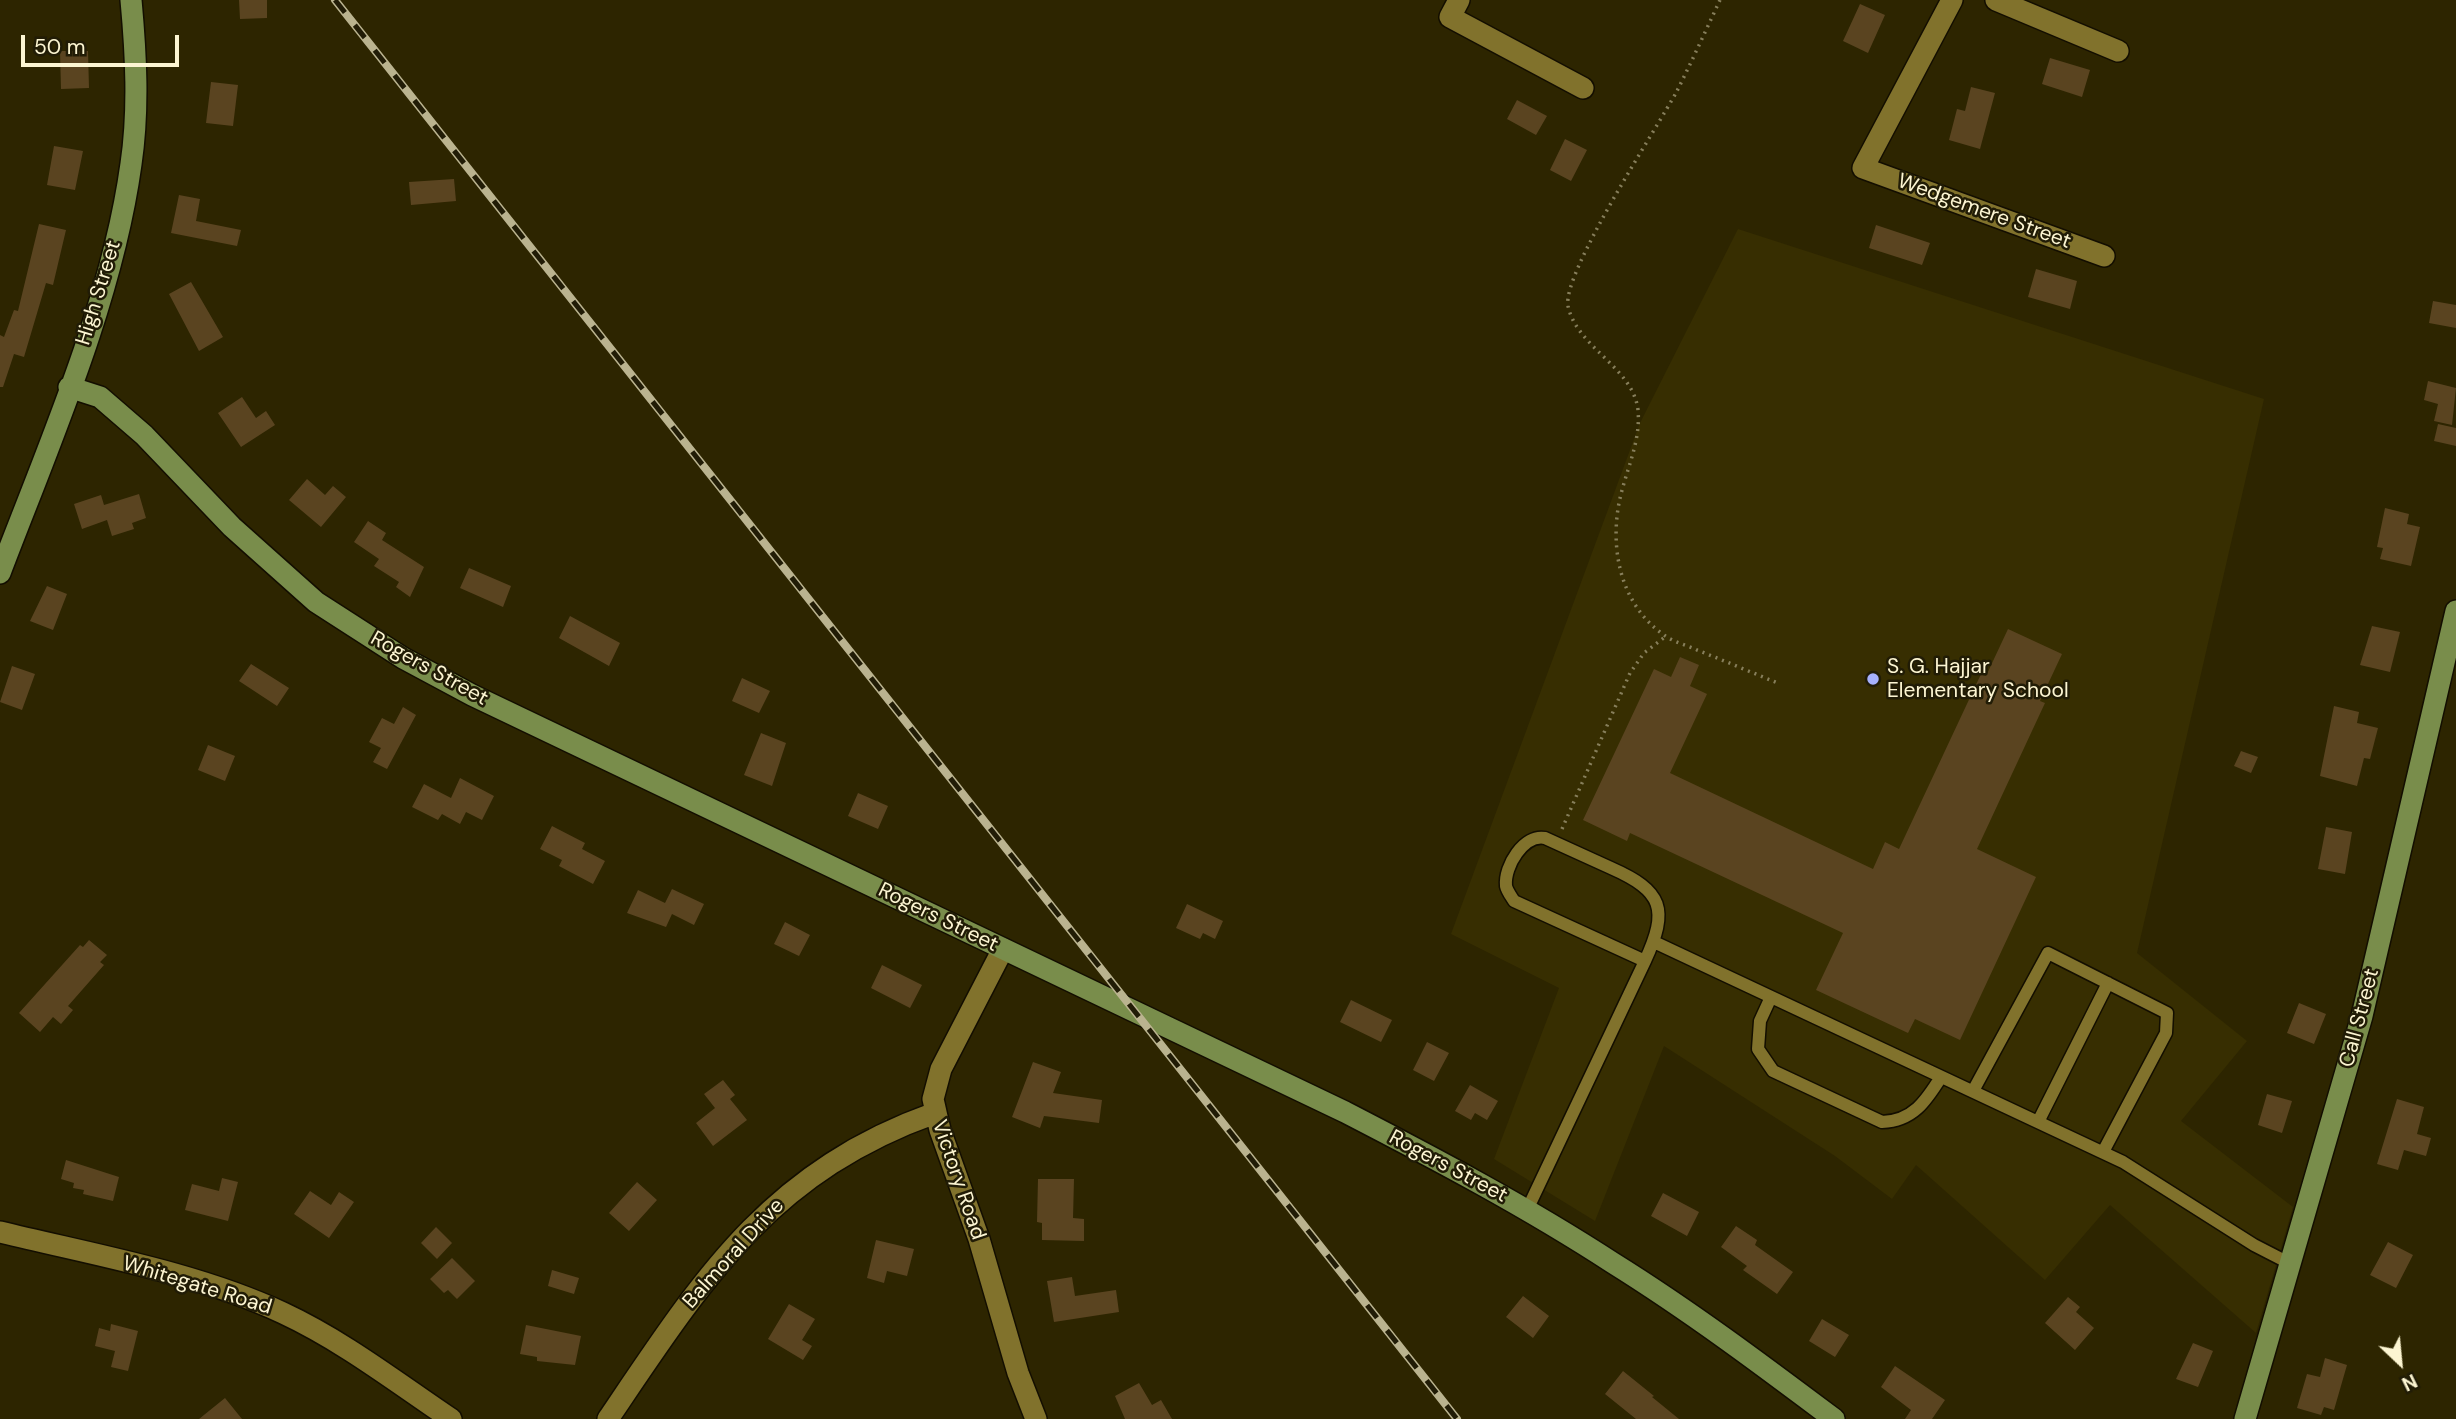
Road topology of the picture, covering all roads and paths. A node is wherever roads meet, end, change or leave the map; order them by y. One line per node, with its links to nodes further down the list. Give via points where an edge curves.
1 (131, 0): 9 (main road, High Street, via 136,66 131,163 112,254)
2 (1720, 0): 12 (path, via 1569,291 1573,319 1625,380 1638,409 1637,440 1615,523 1615,550 1637,608)
3 (1952, 0): 8 (street, Wedgemere Street, via 1863,169)
4 (1996, 0): 6 (street)
5 (1454, 9): 7 (street)
6 (2118, 51)
7 (1583, 88)
8 (2104, 256)
9 (69, 387): 10 (main road, High Street); 16 (main road, Rogers Street, via 100,397 160,449 205,500 285,576 403,658)
10 (0, 573)
11 (2456, 611): 27 (main road, Call Street, via 2379,949)
12 (1665, 636): 13 (path); 14 (path, via 1644,653 1630,673)
13 (1780, 684)
14 (1556, 843): 15 (lane, via 1646,886 1655,895 1658,929); 17 (lane, via 1539,837 1522,844 1507,878 1509,894 1522,906)
15 (1654, 942): 17 (lane); 19 (lane)
16 (1003, 949): 22 (street, Victory Road, via 941,1069 935,1084); 25 (main road, Rogers Street, via 1345,1112)
17 (1645, 961): 25 (lane)
18 (2108, 983): 21 (lane, via 2048,953); 23 (lane); 24 (lane, via 2167,1013 2167,1023 2166,1033)
19 (1771, 997): 20 (lane); 20 (lane, via 1760,1021 1758,1049 1773,1071 1882,1122 1897,1122 1923,1106)
20 (1941, 1077): 21 (lane)
21 (1973, 1091): 23 (lane)
22 (935, 1113): 29 (street, Balmoral Drive, via 847,1152 764,1215 687,1302); 30 (street, Victory Road)
23 (2038, 1122): 24 (lane)
24 (2103, 1152): 27 (lane)
25 (1527, 1210): 31 (main road, Rogers Street, via 1675,1303)
26 (0, 1231): 28 (street, Whitegate Road, via 255,1300 338,1343)
27 (2289, 1263): 32 (main road, Call Street)
28 (451, 1419)
29 (608, 1419)
30 (1036, 1419)
31 (1834, 1419)
32 (2245, 1419)

